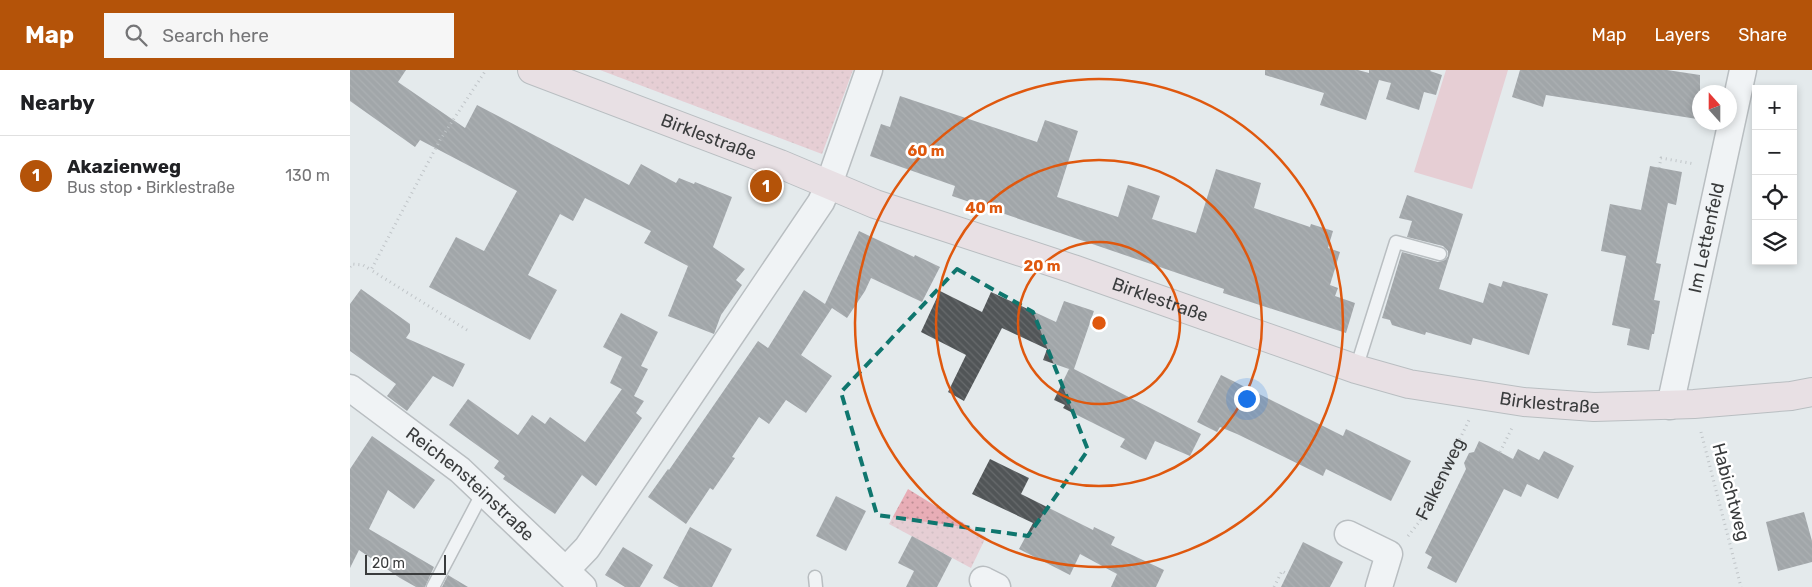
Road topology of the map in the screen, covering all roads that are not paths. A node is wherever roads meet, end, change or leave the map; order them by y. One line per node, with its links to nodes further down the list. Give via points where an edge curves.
1 (532, 70): 4 (street, Birklestraße)
2 (869, 70): 4 (street)
3 (1743, 70): 9 (street, Im Lettenfeld)
4 (829, 184): 6 (street, Birklestraße, via 875,204 1073,269); 12 (street, via 821,202 593,540)
5 (1440, 254): 6 (lane, via 1396,242)
6 (1356, 369): 9 (street, Birklestraße, via 1410,384 1552,405)
7 (350, 388): 10 (street, Reichensteinstraße, via 460,470)
8 (1812, 392): 9 (street, Birklestraße)
9 (1672, 406)
10 (483, 492): 12 (street, Reichensteinstraße); 13 (lane)
11 (1348, 534): 14 (street, via 1390,554)
12 (571, 580)
13 (432, 587)
14 (1378, 587)

